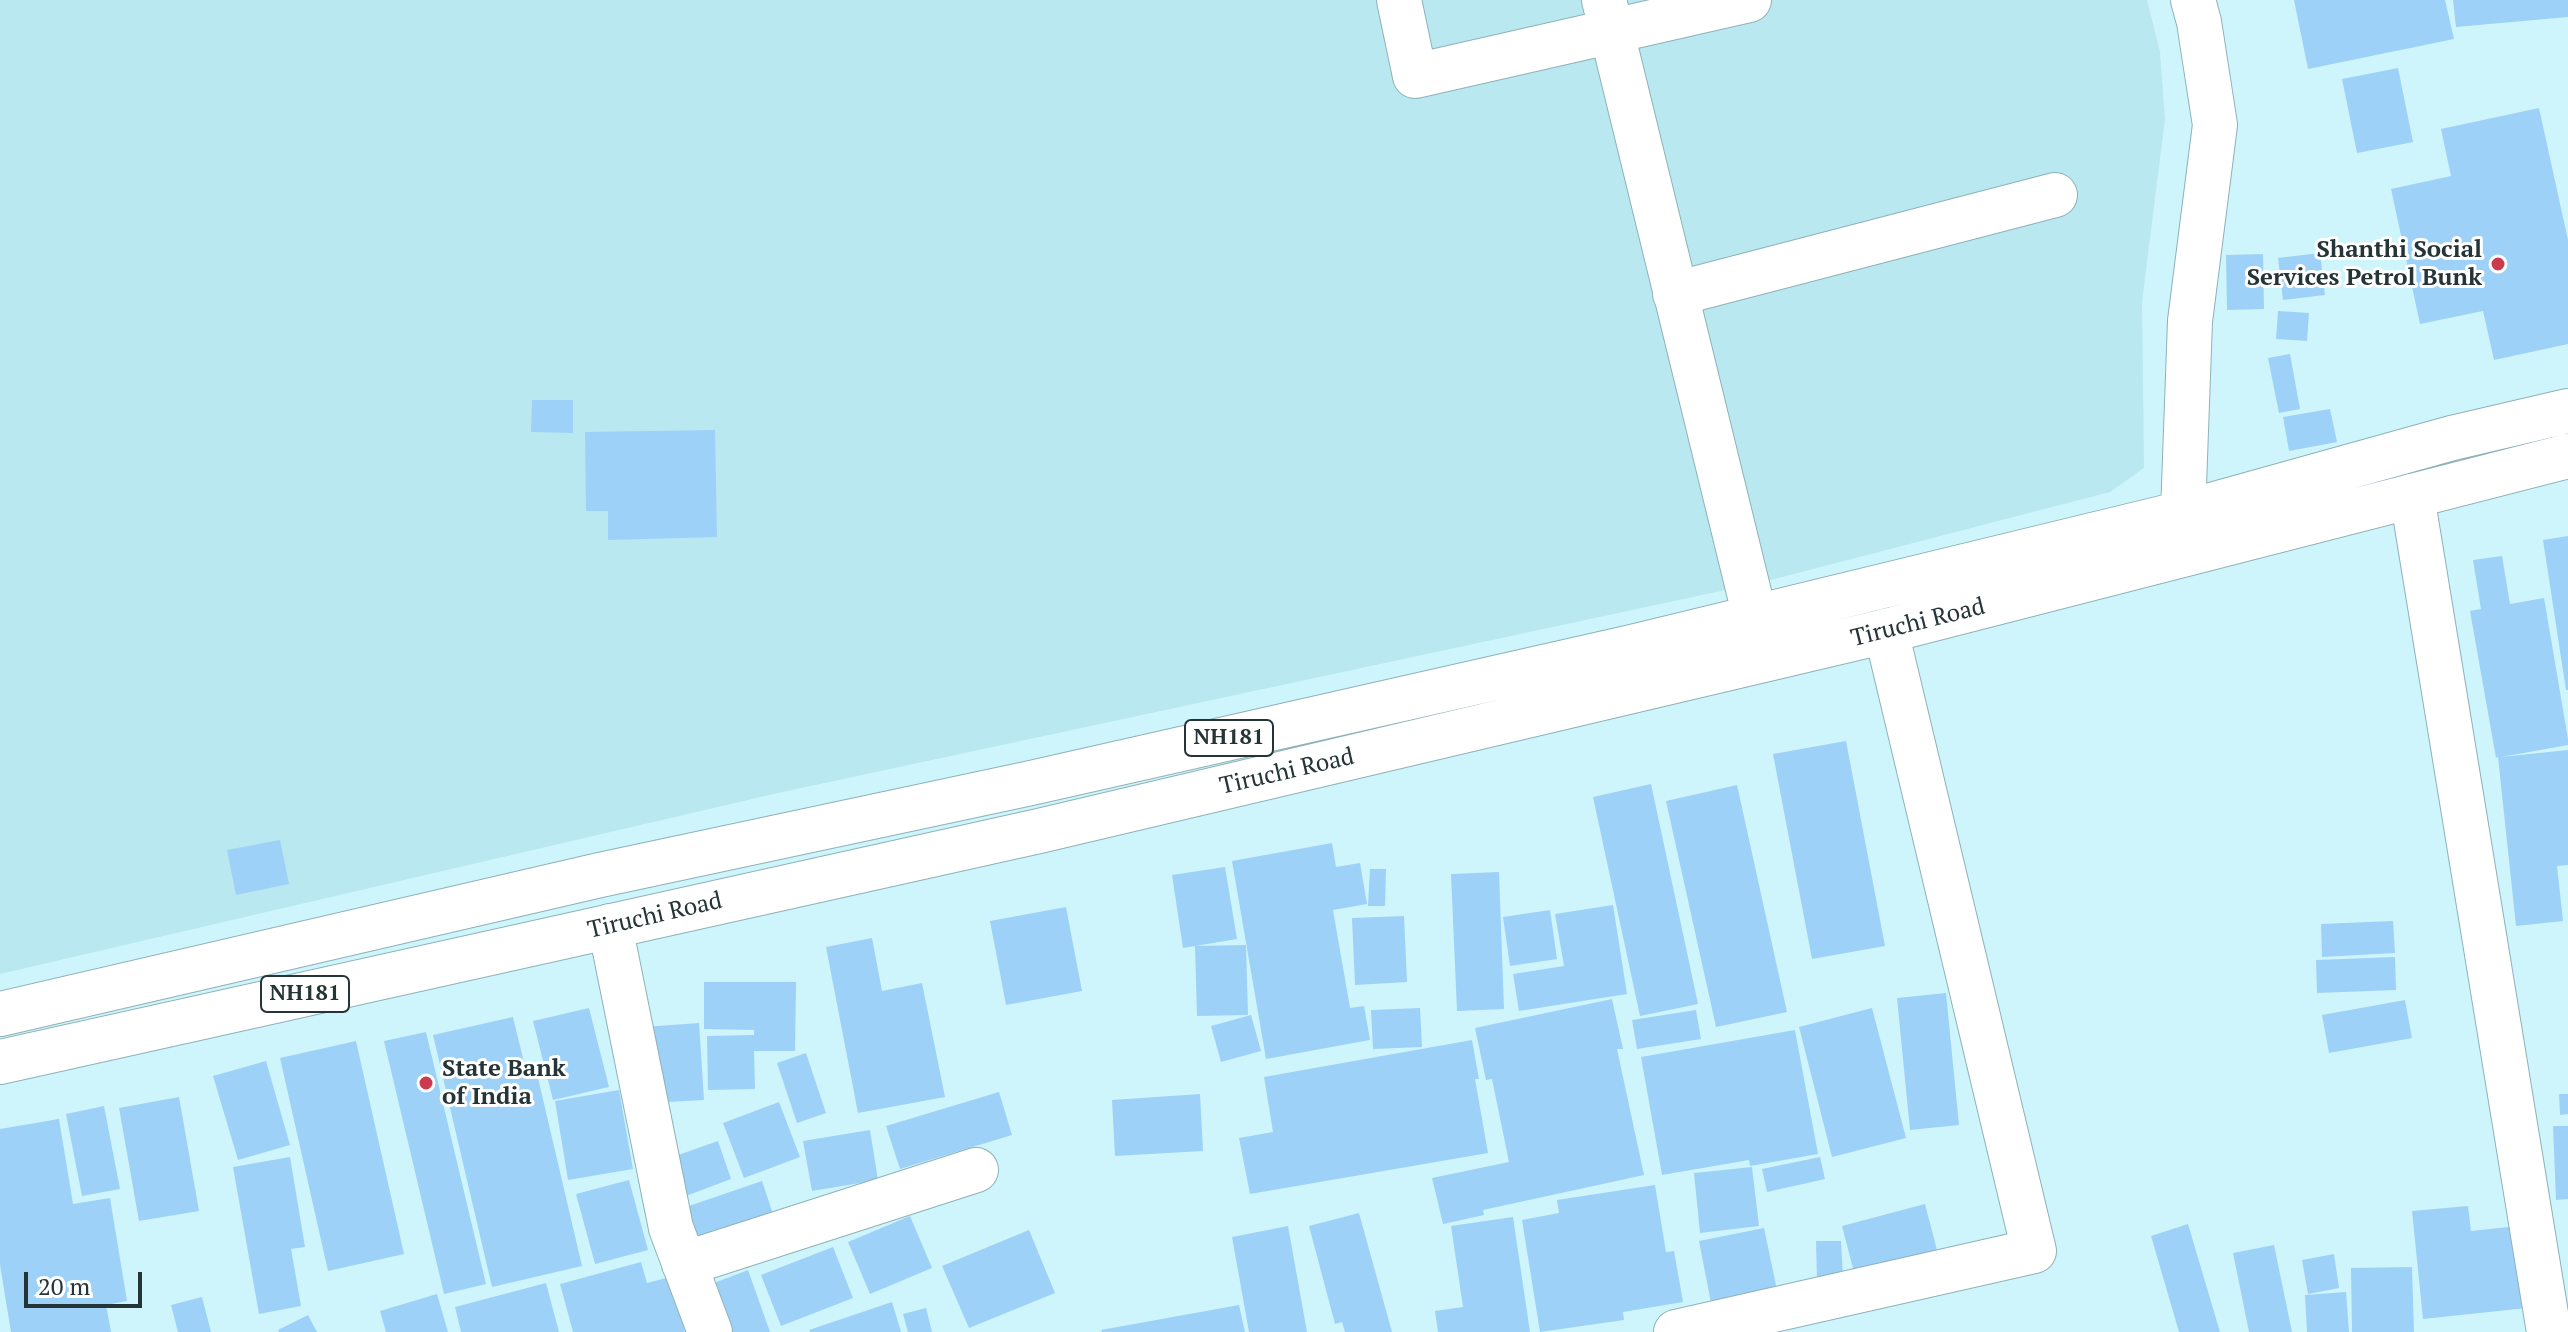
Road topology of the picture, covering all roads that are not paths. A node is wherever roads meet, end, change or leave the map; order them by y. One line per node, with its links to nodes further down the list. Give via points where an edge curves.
1 (1399, 0): 4 (main road, via 1415,76)
2 (1749, 0): 4 (main road)
3 (2193, 0): 10 (main road, via 2215,125 2190,321)
4 (1608, 16): 6 (main road)
5 (2055, 195): 6 (main road)
6 (1675, 294): 11 (main road)
7 (2568, 411): 10 (main road, Tiruchi Road / NH181)
8 (2568, 456): 9 (main road, Tiruchi Road / NH181)
9 (2412, 496): 12 (main road, Tiruchi Road / NH181); 20 (main road)
10 (2183, 513): 11 (main road, Tiruchi Road / NH181)
11 (1755, 617): 14 (main road, Tiruchi Road / NH181)
12 (1886, 631): 13 (main road, Tiruchi Road / NH181, via 1039,831); 18 (main road, via 2034,1251)
13 (610, 926): 15 (main road, Tiruchi Road / NH181); 17 (main road, via 671,1228)
14 (0, 1014)
15 (0, 1062)
16 (976, 1170): 17 (main road)
17 (684, 1264): 19 (main road)
18 (1700, 1330)
19 (710, 1332)
20 (2549, 1332)

